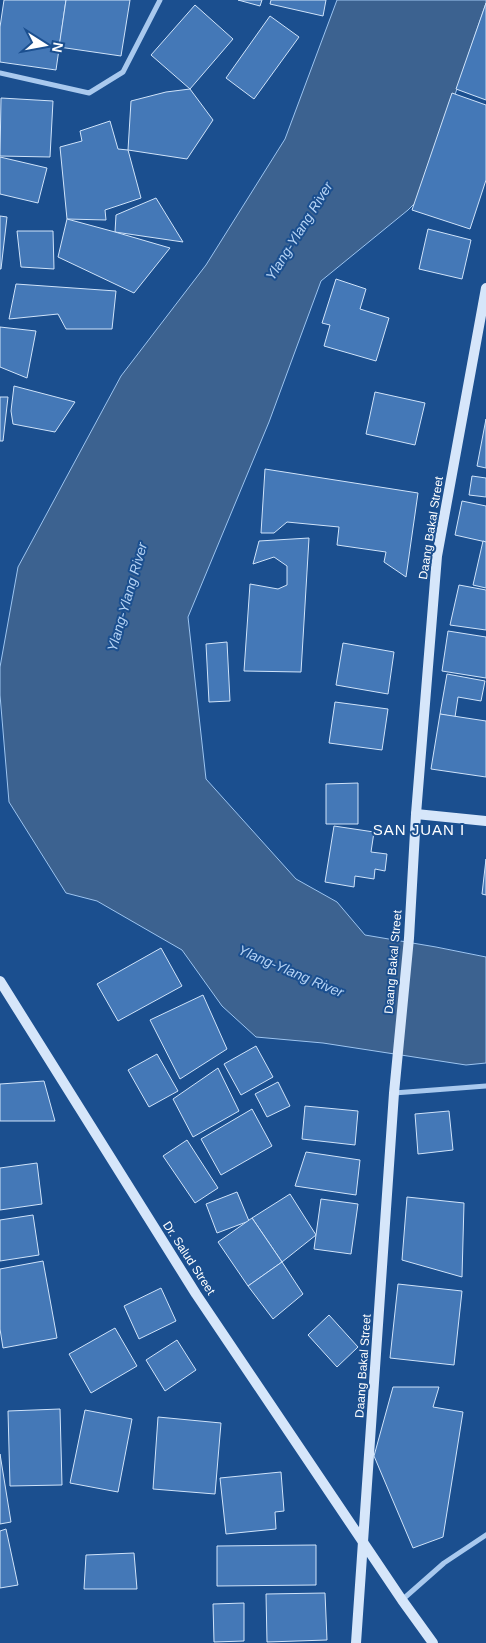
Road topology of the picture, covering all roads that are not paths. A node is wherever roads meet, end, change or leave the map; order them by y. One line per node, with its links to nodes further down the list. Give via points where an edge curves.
1 (160, 0): 2 (street, via 123,72 88,93)
2 (0, 73)
3 (486, 288): 4 (street, Daang Bakal Street, via 437,556)
4 (416, 814): 5 (street); 8 (street, Daang Bakal Street, via 410,938)
5 (486, 821)
6 (0, 981): 10 (street, Dr. Salud Street, via 196,1294)
7 (486, 1086): 8 (street)
8 (394, 1093): 10 (street, Daang Bakal Street)
9 (486, 1535): 11 (street, via 444,1563)
10 (364, 1543): 11 (street, Dr. Salud Street); 12 (street, Daang Bakal Street)
11 (402, 1600): 13 (street, Dr. Salud Street)
12 (356, 1643)
13 (433, 1643)

